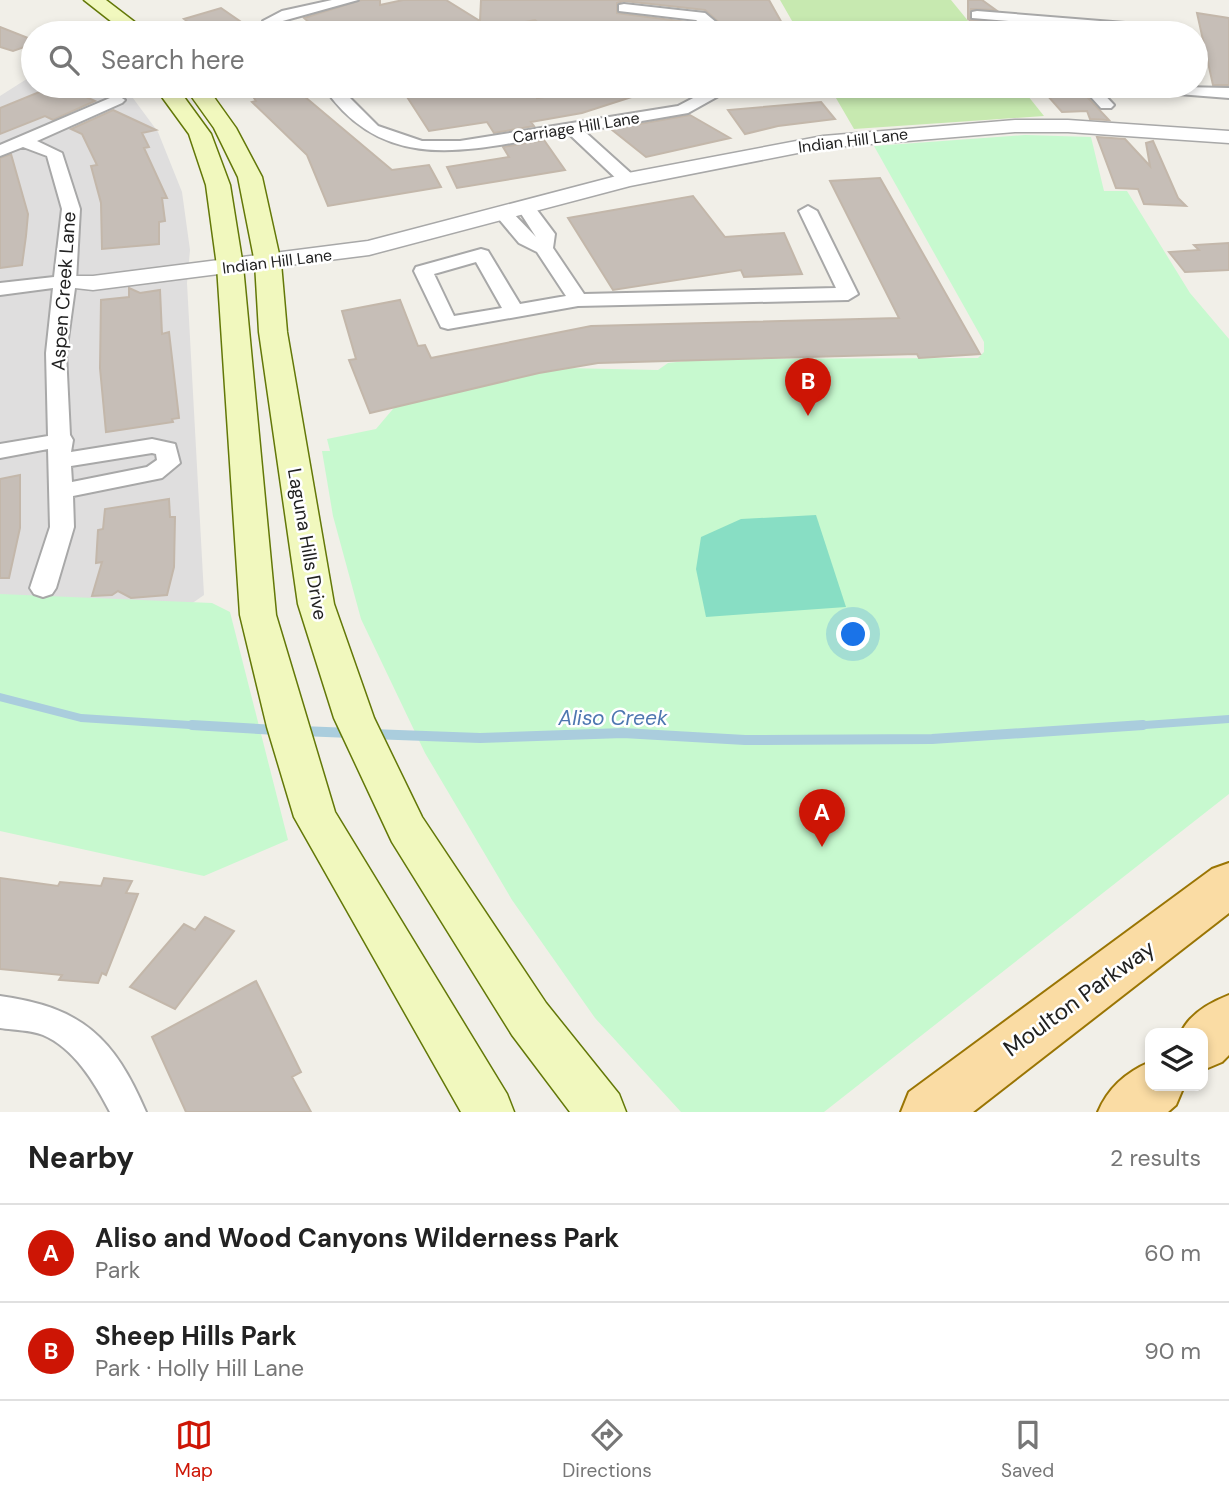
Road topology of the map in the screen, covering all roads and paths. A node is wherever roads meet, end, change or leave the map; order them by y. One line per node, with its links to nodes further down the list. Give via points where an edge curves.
1 (351, 0): 8 (street)
2 (85, 4): 6 (main road); 7 (main road)
3 (624, 8): 9 (street, via 699,16)
4 (977, 15): 5 (street)
5 (1028, 19): 10 (street)
6 (100, 21)
7 (117, 21)
8 (270, 21)
9 (706, 21)
10 (1045, 21)
11 (1208, 91): 12 (street)
12 (1229, 93)
13 (173, 98): 30 (main road, via 200,134 218,185)
14 (204, 98): 29 (main road, Laguna Hills Drive, via 250,177)
15 (342, 98): 20 (street, Carriage Hill Lane, via 372,129 420,146 460,146)
16 (705, 98): 20 (street, Carriage Hill Lane, via 682,110)
17 (1099, 98): 19 (street)
18 (117, 100): 22 (street)
19 (1106, 105)
20 (571, 127): 24 (street)
21 (1229, 137): 24 (street, Indian Hill Lane, via 1041,126 910,134 758,153)
22 (23, 141): 23 (street); 31 (street, Aspen Creek Lane, via 54,153 71,209)
23 (0, 151)
24 (628, 180): 25 (street, Indian Hill Lane)
25 (524, 206): 27 (street, Indian Hill Lane); 28 (street, via 547,234)
26 (808, 211): 33 (street, via 848,293)
27 (493, 214): 28 (street); 29 (street, Indian Hill Lane, via 393,243)
28 (544, 248): 33 (street)
29 (267, 256): 30 (street, Indian Hill Lane); 46 (main road, Laguna Hills Drive, via 273,332 316,604 355,718 407,829 529,1019)
30 (229, 260): 31 (street, Indian Hill Lane, via 93,283); 45 (main road, via 258,615 315,817)
31 (66, 281): 32 (street, Indian Hill Lane); 35 (street, Aspen Creek Lane, via 56,353)
32 (0, 289)
33 (578, 300): 34 (street)
34 (515, 313): 34 (street, via 481,255 423,271 448,323)
35 (62, 450): 36 (street); 37 (street, Aspen Creek Lane); 37 (street, via 152,446 167,449 169,463 153,473)
36 (0, 451)
37 (62, 491): 38 (street, Aspen Creek Lane, via 62,527)
38 (43, 588)
39 (1229, 884): 47 (main road, Moulton Parkway)
40 (0, 1012): 44 (street, via 45,1019 82,1043 117,1084)
41 (1229, 1020): 42 (main road)
42 (1208, 1039)
43 (1151, 1091): 48 (main road)
44 (128, 1112)
45 (489, 1112)
46 (601, 1112)
47 (929, 1112)
48 (1126, 1112)

